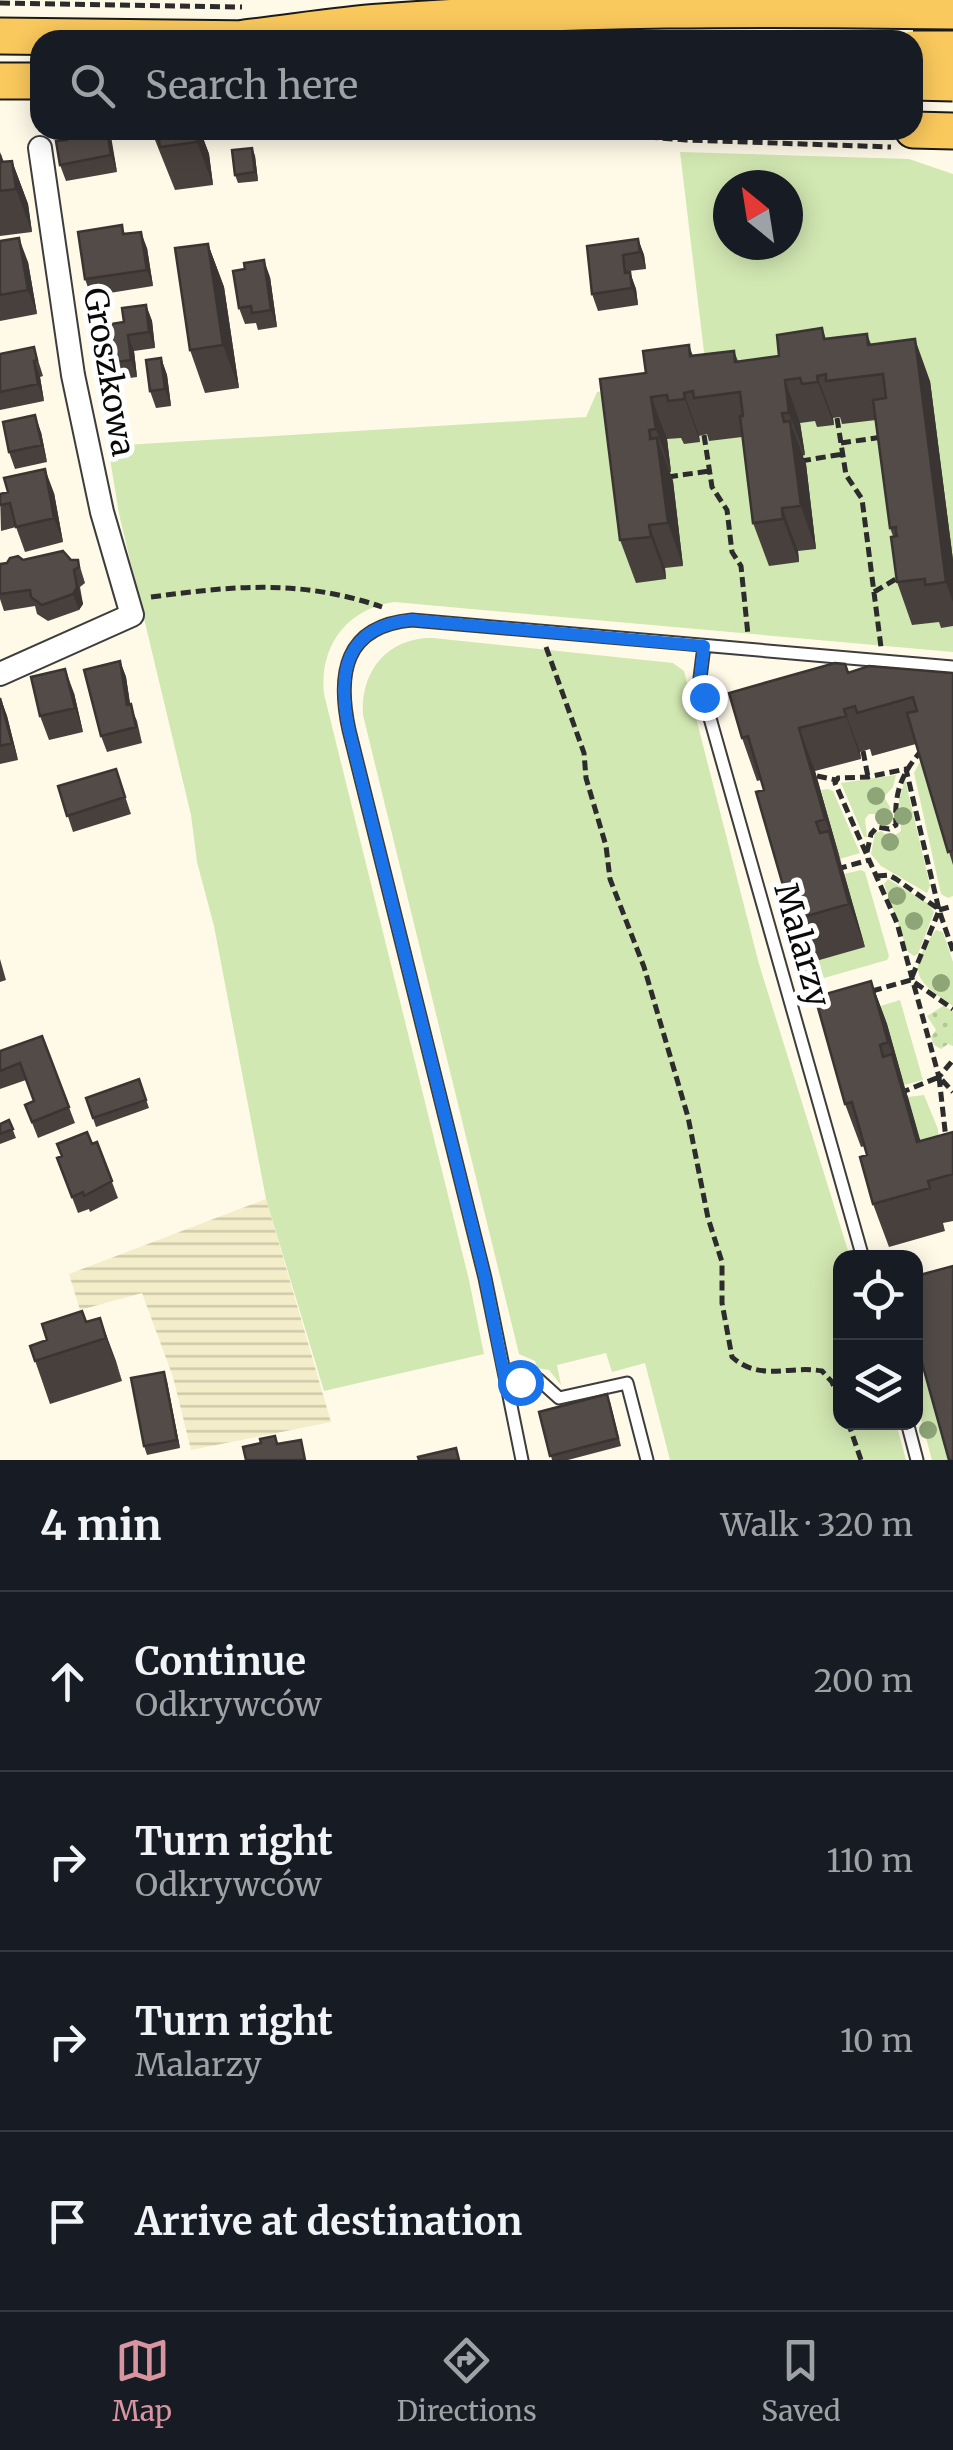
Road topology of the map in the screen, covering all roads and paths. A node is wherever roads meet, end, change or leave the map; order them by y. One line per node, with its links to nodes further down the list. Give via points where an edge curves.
1 (0, 3): 3 (path)
2 (953, 11): 3 (main road, via 719,8)
3 (250, 22): 4 (main road)
4 (107, 30)
5 (30, 34): 6 (main road)
6 (0, 36)
7 (923, 49): 8 (main road, bridge)
8 (953, 49)
9 (30, 81): 10 (main road)
10 (0, 82)
11 (923, 82): 12 (main road, bridge)
12 (953, 82)
13 (953, 131): 14 (main road)
14 (923, 136)
15 (40, 148): 26 (street, Groszkowa, via 72,375)
16 (837, 418): 19 (path)
17 (900, 434): 19 (path)
18 (704, 435): 22 (path)
19 (841, 443): 20 (path)
20 (843, 454): 21 (path); 25 (path, via 846,475 862,499)
21 (798, 461)
22 (709, 470): 23 (path); 28 (path, via 740,566)
23 (665, 478)
24 (912, 574): 25 (path)
25 (874, 592): 31 (path)
26 (129, 605): 27 (path, via 242,586); 33 (street, via 132,615)
27 (382, 607)
28 (748, 638)
29 (545, 644): 56 (path, via 584,752 610,879 688,1117 722,1262 732,1356 764,1373 822,1371)
30 (704, 646): 32 (lane); 54 (lane, Malarzy, via 704,697); 55 (lane, via 412,620 367,634 343,677 349,730)
31 (881, 650)
32 (953, 667)
33 (0, 674)
34 (930, 747): 36 (path)
35 (863, 751): 38 (path)
36 (906, 769): 38 (path); 40 (path, via 895,798 896,825 873,829); 44 (path)
37 (816, 776): 39 (path)
38 (868, 778): 39 (path)
39 (836, 780): 40 (path)
40 (868, 856): 41 (path); 42 (path)
41 (834, 870)
42 (877, 876): 44 (path, via 889,875); 46 (path)
43 (953, 906): 44 (path)
44 (939, 910): 45 (path); 46 (path)
45 (953, 952)
46 (911, 980): 47 (path); 48 (path); 50 (path)
47 (860, 994)
48 (953, 1008)
49 (953, 1060): 50 (path)
50 (940, 1078): 51 (path); 52 (path); 53 (path)
51 (953, 1092)
52 (898, 1094)
53 (947, 1151)
54 (861, 1250)
55 (506, 1384): 59 (lane); 60 (lane, via 538,1379 559,1398 627,1382)
56 (833, 1384)
57 (851, 1430): 61 (path)
58 (909, 1430): 62 (lane)
59 (522, 1460)
60 (646, 1460)
61 (861, 1460)
62 (917, 1460)

